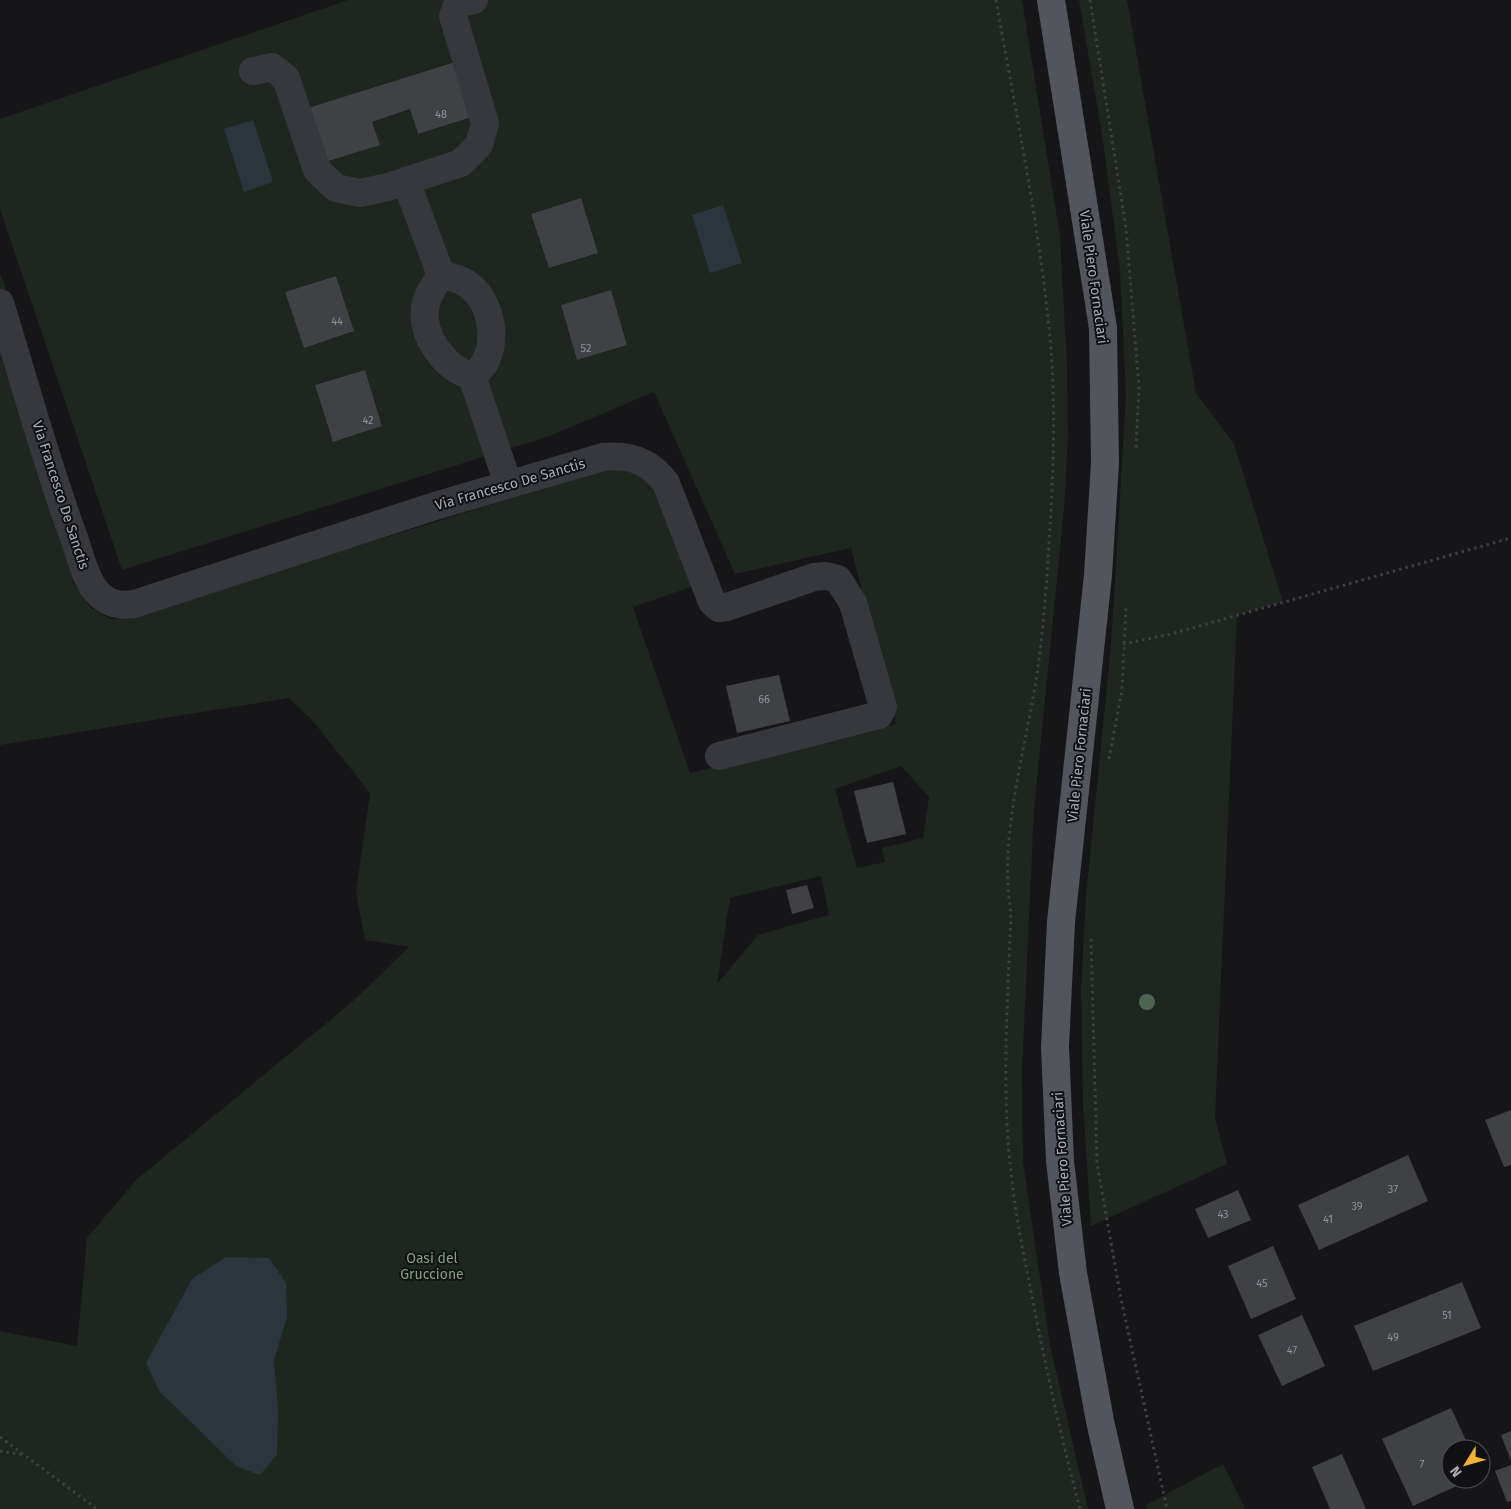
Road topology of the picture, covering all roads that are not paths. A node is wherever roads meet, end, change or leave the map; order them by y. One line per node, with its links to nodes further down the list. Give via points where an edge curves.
1 (474, 0): 4 (street, via 458,4 453,16 484,123 479,146 461,163)
2 (1051, 0): 10 (main road, Viale Piero Fornaciari, via 1103,328 1105,463 1098,575 1061,922 1055,1046 1060,1161 1073,1273)
3 (253, 71): 4 (street, via 272,67 286,78 317,170 336,188 360,193)
4 (406, 181): 5 (street)
5 (441, 275): 7 (street, via 425,306 427,333 446,359 462,373); 7 (street, via 471,286 487,310 492,328 488,359 480,372)
6 (0, 303): 8 (street, Via Francesco De Sanctis, via 88,577 107,602 121,606 134,604)
7 (472, 376): 8 (street)
8 (508, 484): 9 (street, Via Francesco De Sanctis, via 604,458 620,455 636,459 658,471 666,482 712,602 719,608 814,577 838,579 847,590 883,706 879,714)
9 (719, 756)
10 (1120, 1509)

